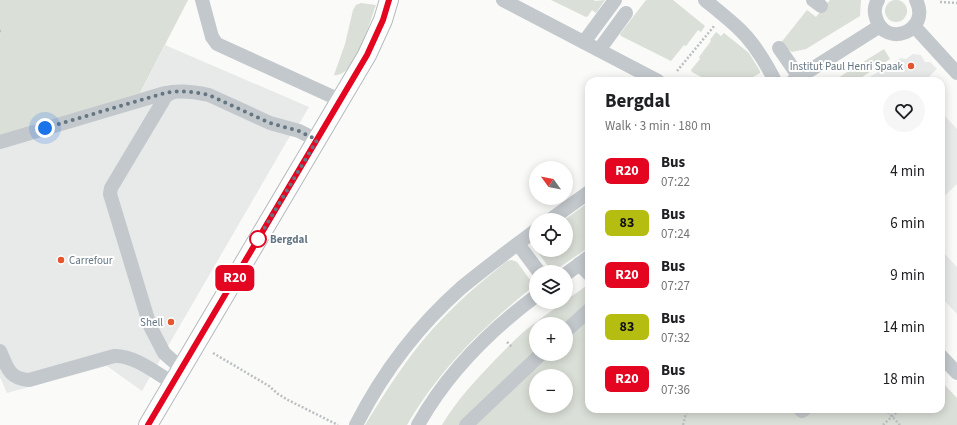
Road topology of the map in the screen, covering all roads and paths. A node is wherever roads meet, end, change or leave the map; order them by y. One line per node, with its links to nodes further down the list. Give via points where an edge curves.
1 (202, 0): 24 (street, via 216,44)
2 (388, 0): 24 (main road, via 377,37)
3 (503, 0): 14 (street)
4 (615, 0): 14 (street)
5 (705, 0): 20 (street, via 737,26)
6 (878, 0): 11 (street, via 874,9)
7 (917, 0): 12 (street, via 919,14)
8 (940, 2): 9 (path)
9 (957, 3)
10 (626, 13): 16 (street)
11 (880, 26): 12 (street, via 885,31 897,34 904,33); 22 (street)
12 (914, 26): 18 (street)
13 (707, 34): 17 (path)
14 (584, 42): 16 (street)
15 (779, 48): 21 (street)
16 (599, 50): 19 (street)
17 (677, 71)
18 (957, 72)
19 (650, 77)
20 (773, 77)
21 (795, 77)
22 (799, 77)
23 (173, 92): 25 (street, via 209,95 270,123 299,131); 26 (street); 44 (street, via 166,96 111,188 110,194 150,326)
24 (340, 100): 25 (main road)
25 (317, 140): 44 (main road)
26 (0, 142)
27 (585, 195): 28 (street)
28 (560, 213)
29 (529, 235): 30 (street)
30 (518, 244): 31 (street); 51 (street, via 461,289 425,324 386,374)
31 (534, 265)
32 (585, 265): 33 (street)
33 (573, 271)
34 (529, 302): 52 (street, via 498,327 460,366 439,392)
35 (585, 314): 36 (street)
36 (573, 325)
37 (507, 342): 38 (path)
38 (512, 347)
39 (0, 351): 44 (street, via 9,372 21,380 114,356 130,358)
40 (213, 353): 50 (path, via 288,400)
41 (945, 360): 43 (street)
42 (535, 361): 53 (street)
43 (957, 374)
44 (177, 376): 49 (main road)
45 (686, 413): 54 (path)
46 (889, 413): 48 (path)
47 (895, 413): 48 (path)
48 (892, 416): 55 (path); 56 (path)
49 (148, 425)
50 (338, 425)
51 (356, 425)
52 (418, 425)
53 (466, 425)
54 (683, 425)
55 (883, 425)
56 (900, 425)

